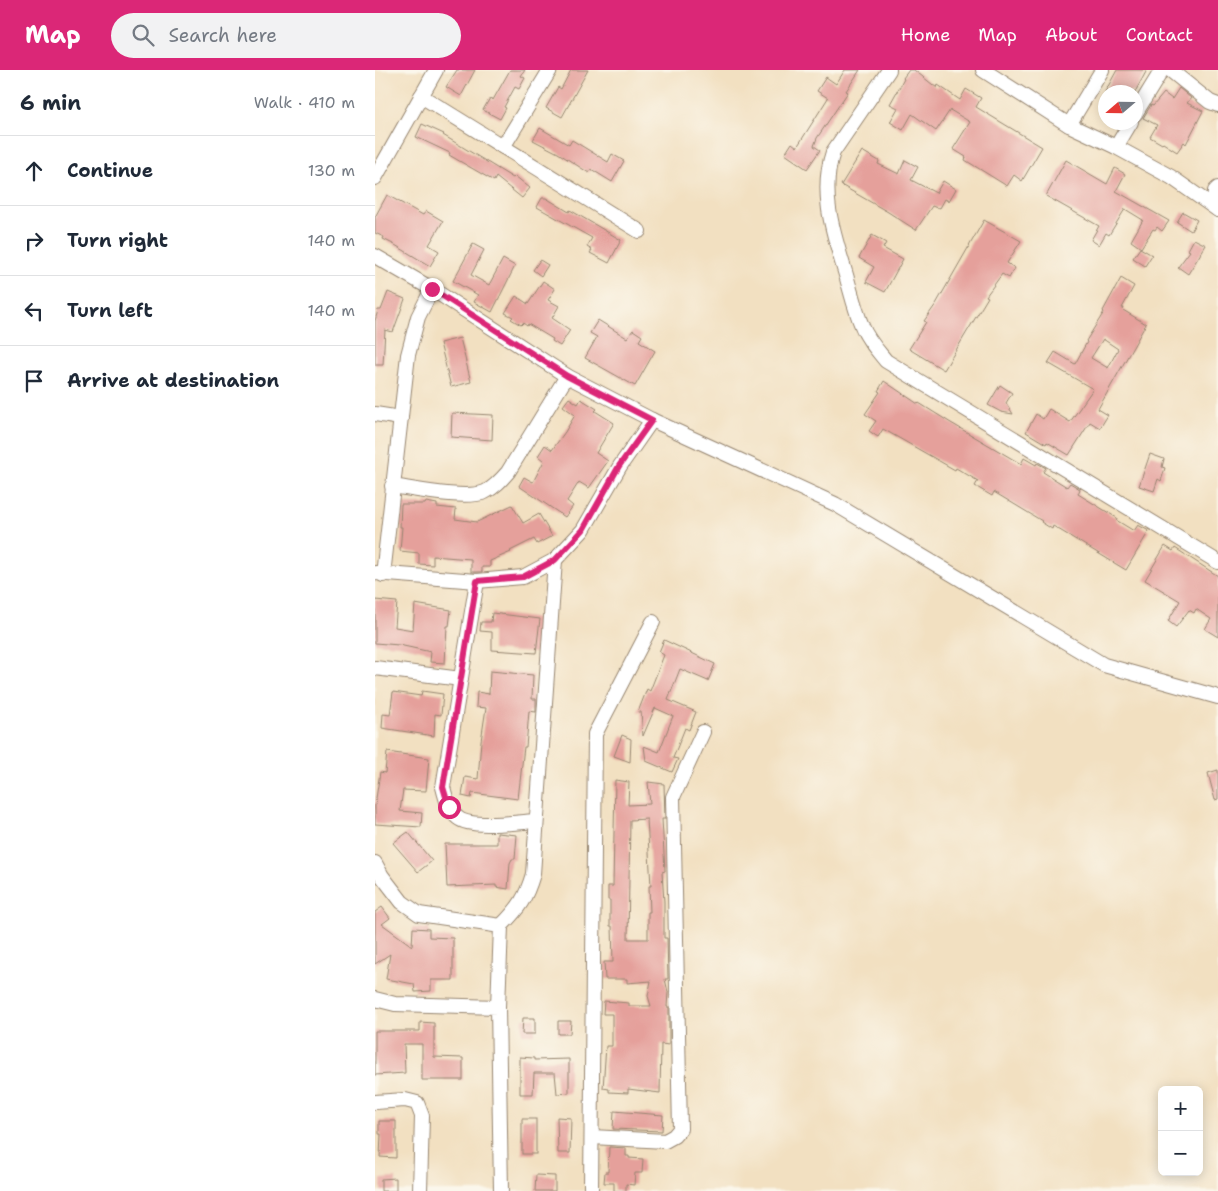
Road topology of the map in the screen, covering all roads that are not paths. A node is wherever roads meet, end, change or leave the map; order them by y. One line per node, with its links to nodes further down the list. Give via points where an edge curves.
1 (435, 70): 8 (street)
2 (550, 70): 13 (street)
3 (889, 70): 27 (street, via 833,152 827,179 831,226 856,310 869,340 885,361)
4 (983, 70): 11 (street)
5 (1102, 70): 11 (street)
6 (1162, 70): 9 (street)
7 (1170, 70): 10 (street)
8 (421, 96): 13 (street); 15 (street)
9 (1143, 101)
10 (1218, 105)
11 (1069, 126): 14 (street)
12 (1126, 130): 14 (street)
13 (503, 147): 18 (street)
14 (1116, 147): 17 (street, via 1171,177)
15 (375, 178)
16 (1218, 188): 17 (street, via 1214,199)
17 (1218, 210)
18 (639, 231)
19 (375, 256): 20 (street)
20 (432, 289): 21 (street); 23 (street, via 417,317 408,355)
21 (567, 376): 24 (street); 25 (street, via 509,472 498,484 484,492 466,495)
22 (375, 414): 23 (street)
23 (401, 418): 25 (street)
24 (652, 420): 26 (street, via 619,466 583,530); 33 (street, via 835,504 1104,665)
25 (392, 486): 28 (street)
26 (555, 560): 29 (street, via 523,577); 35 (street)
27 (1218, 562)
28 (379, 574): 29 (street)
29 (477, 581): 32 (street)
30 (653, 622): 41 (street, via 595,734)
31 (375, 668): 32 (street)
32 (461, 678): 35 (street, via 443,787 449,807 459,820 478,824)
33 (1218, 698)
34 (703, 732): 41 (street, via 673,797 680,1130 665,1141)
35 (536, 821): 37 (street, via 533,874 527,893)
36 (375, 863): 37 (street, via 402,902 419,914)
37 (501, 926): 39 (street)
38 (375, 999): 39 (street, via 395,1004)
39 (498, 1007): 43 (street)
40 (375, 1102): 42 (street, via 405,1100 417,1103 422,1116)
41 (592, 1137): 44 (street)
42 (420, 1191)
43 (501, 1191)
44 (591, 1191)

